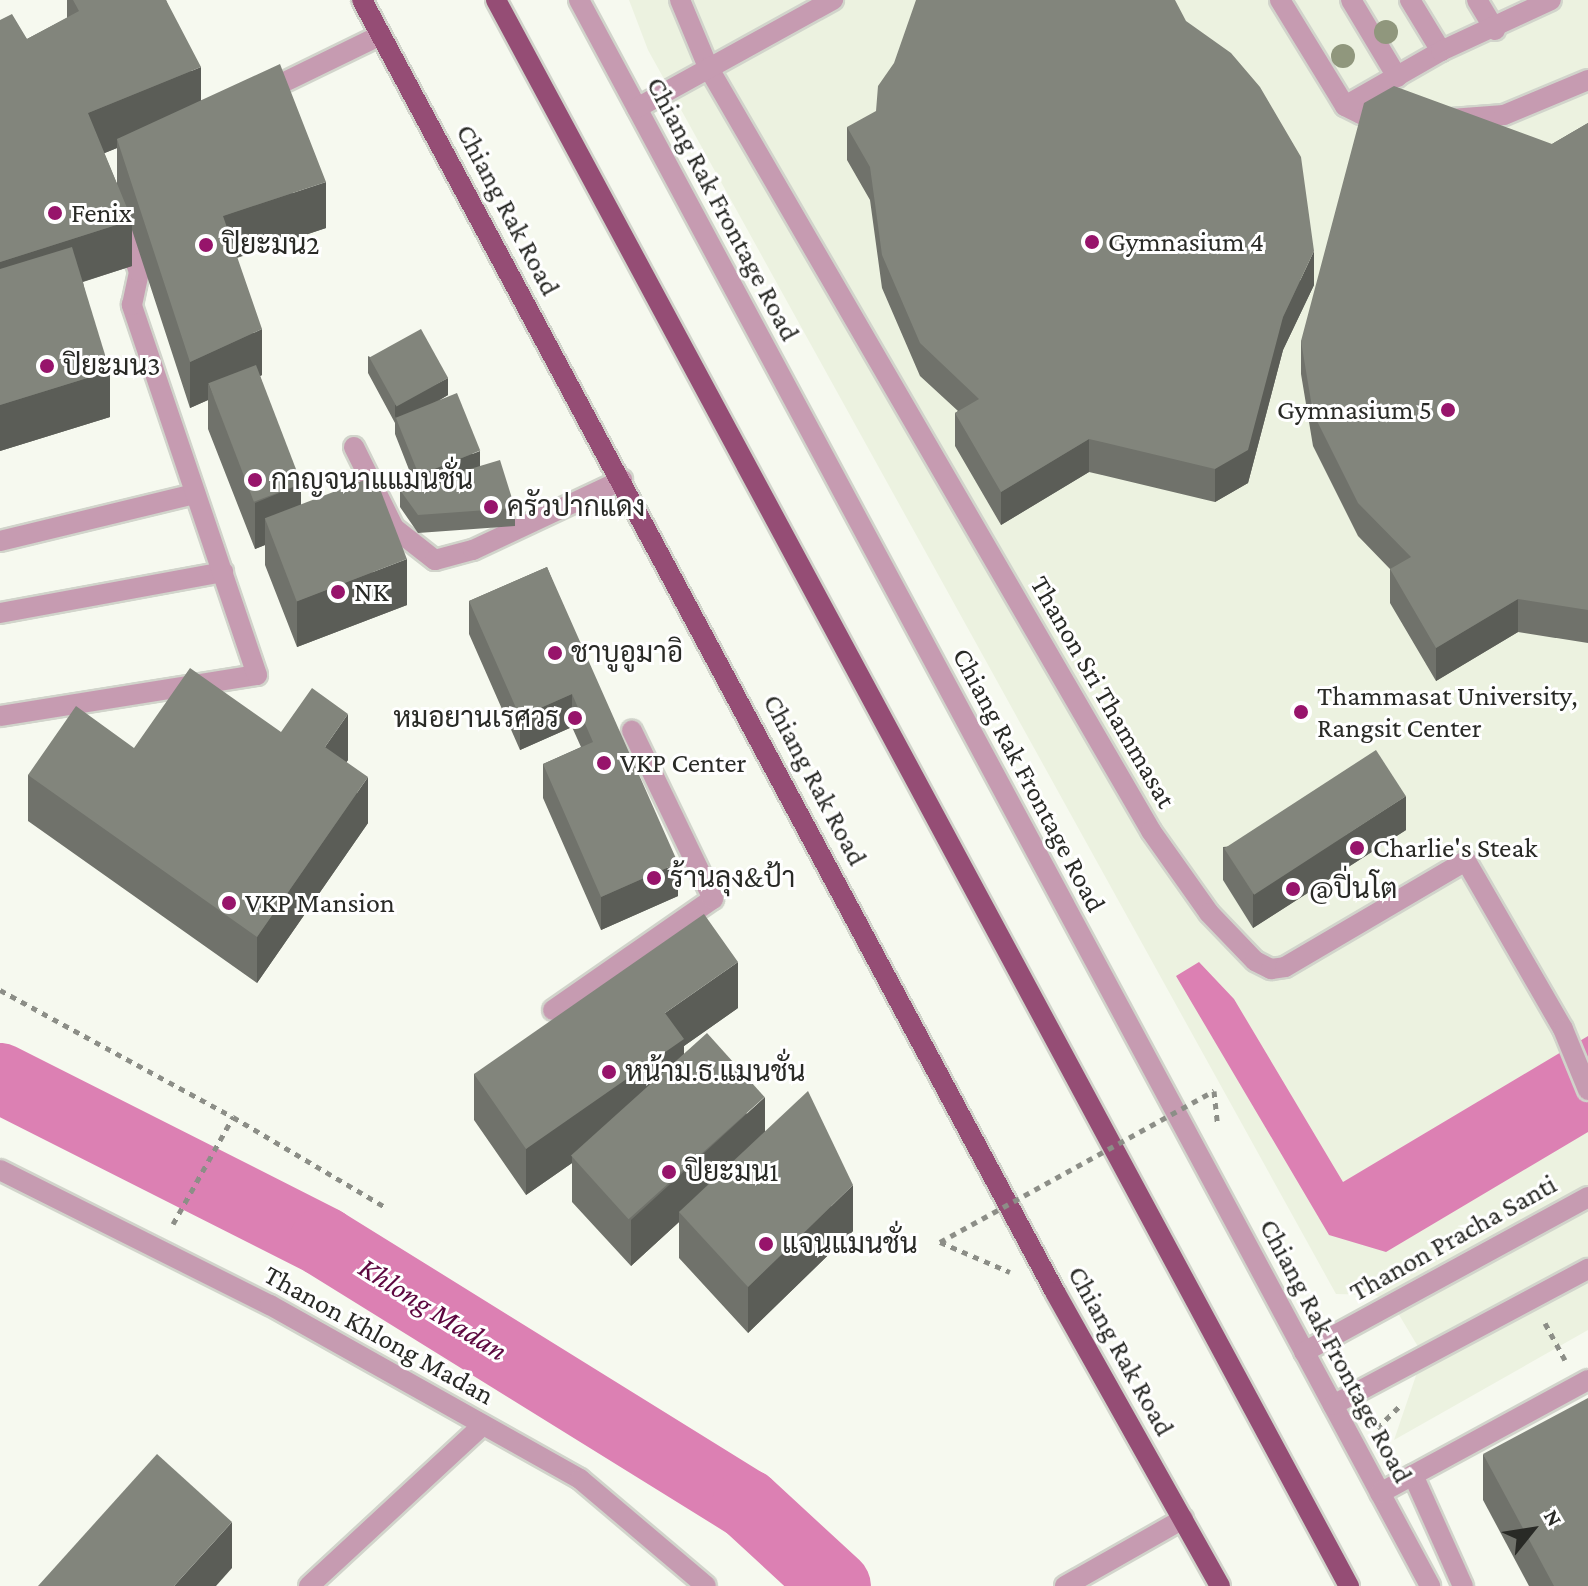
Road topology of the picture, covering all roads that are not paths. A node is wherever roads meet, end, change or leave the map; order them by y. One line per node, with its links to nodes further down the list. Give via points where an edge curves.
1 (362, 0): 12 (main road, Chiang Rak Road)
2 (496, 0): 47 (main road)
3 (579, 0): 19 (street, Chiang Rak Frontage Road)
4 (680, 0): 14 (street, Thanon Sri Thammasat)
5 (833, 0): 14 (street)
6 (1280, 0): 18 (street)
7 (1351, 0): 15 (street)
8 (1410, 0): 13 (street)
9 (1477, 0): 11 (street)
10 (1551, 0): 11 (street)
11 (1495, 30): 13 (street)
12 (381, 35): 17 (street); 24 (main road, Chiang Rak Road)
13 (1441, 51): 15 (street)
14 (708, 67): 19 (street); 32 (street, Thanon Sri Thammasat, via 1151,831 1209,913 1255,961 1271,969 1285,967 1466,861 1563,1029)
15 (1397, 77): 18 (street)
16 (1588, 80): 21 (street, via 1504,115)
17 (240, 104)
18 (1345, 106): 20 (street, via 1361,114)
19 (637, 108): 36 (street, Chiang Rak Frontage Road)
20 (1403, 117)
21 (1431, 119)
22 (116, 206): 25 (street, via 139,272 132,305)
23 (354, 447): 24 (street, via 394,528 435,560 473,550)
24 (622, 480): 42 (main road, Chiang Rak Road, via 1055,1292)
25 (195, 494): 26 (street); 27 (street)
26 (0, 541)
27 (223, 572): 28 (street); 29 (street, via 257,675)
28 (0, 613)
29 (0, 716)
30 (632, 731): 31 (street, via 713,899)
31 (553, 1010)
32 (1588, 1090)
33 (0, 1170): 39 (street, Thanon Khlong Madan, via 270,1305)
34 (1588, 1197): 36 (street, Thanon Pracha Santi)
35 (1588, 1269): 38 (street)
36 (1304, 1352): 38 (street, Chiang Rak Frontage Road)
37 (1584, 1382): 40 (street)
38 (1333, 1405): 41 (street, Chiang Rak Frontage Road)
39 (483, 1425): 43 (street); 44 (street, Thanon Khlong Madan, via 580,1479)
40 (1413, 1475): 41 (street); 49 (street)
41 (1380, 1493): 48 (street, Chiang Rak Frontage Road)
42 (1183, 1519): 45 (street); 46 (main road, Chiang Rak Road)
43 (309, 1586)
44 (705, 1586)
45 (1065, 1586)
46 (1220, 1586)
47 (1349, 1586)
48 (1430, 1586)
49 (1463, 1586)

